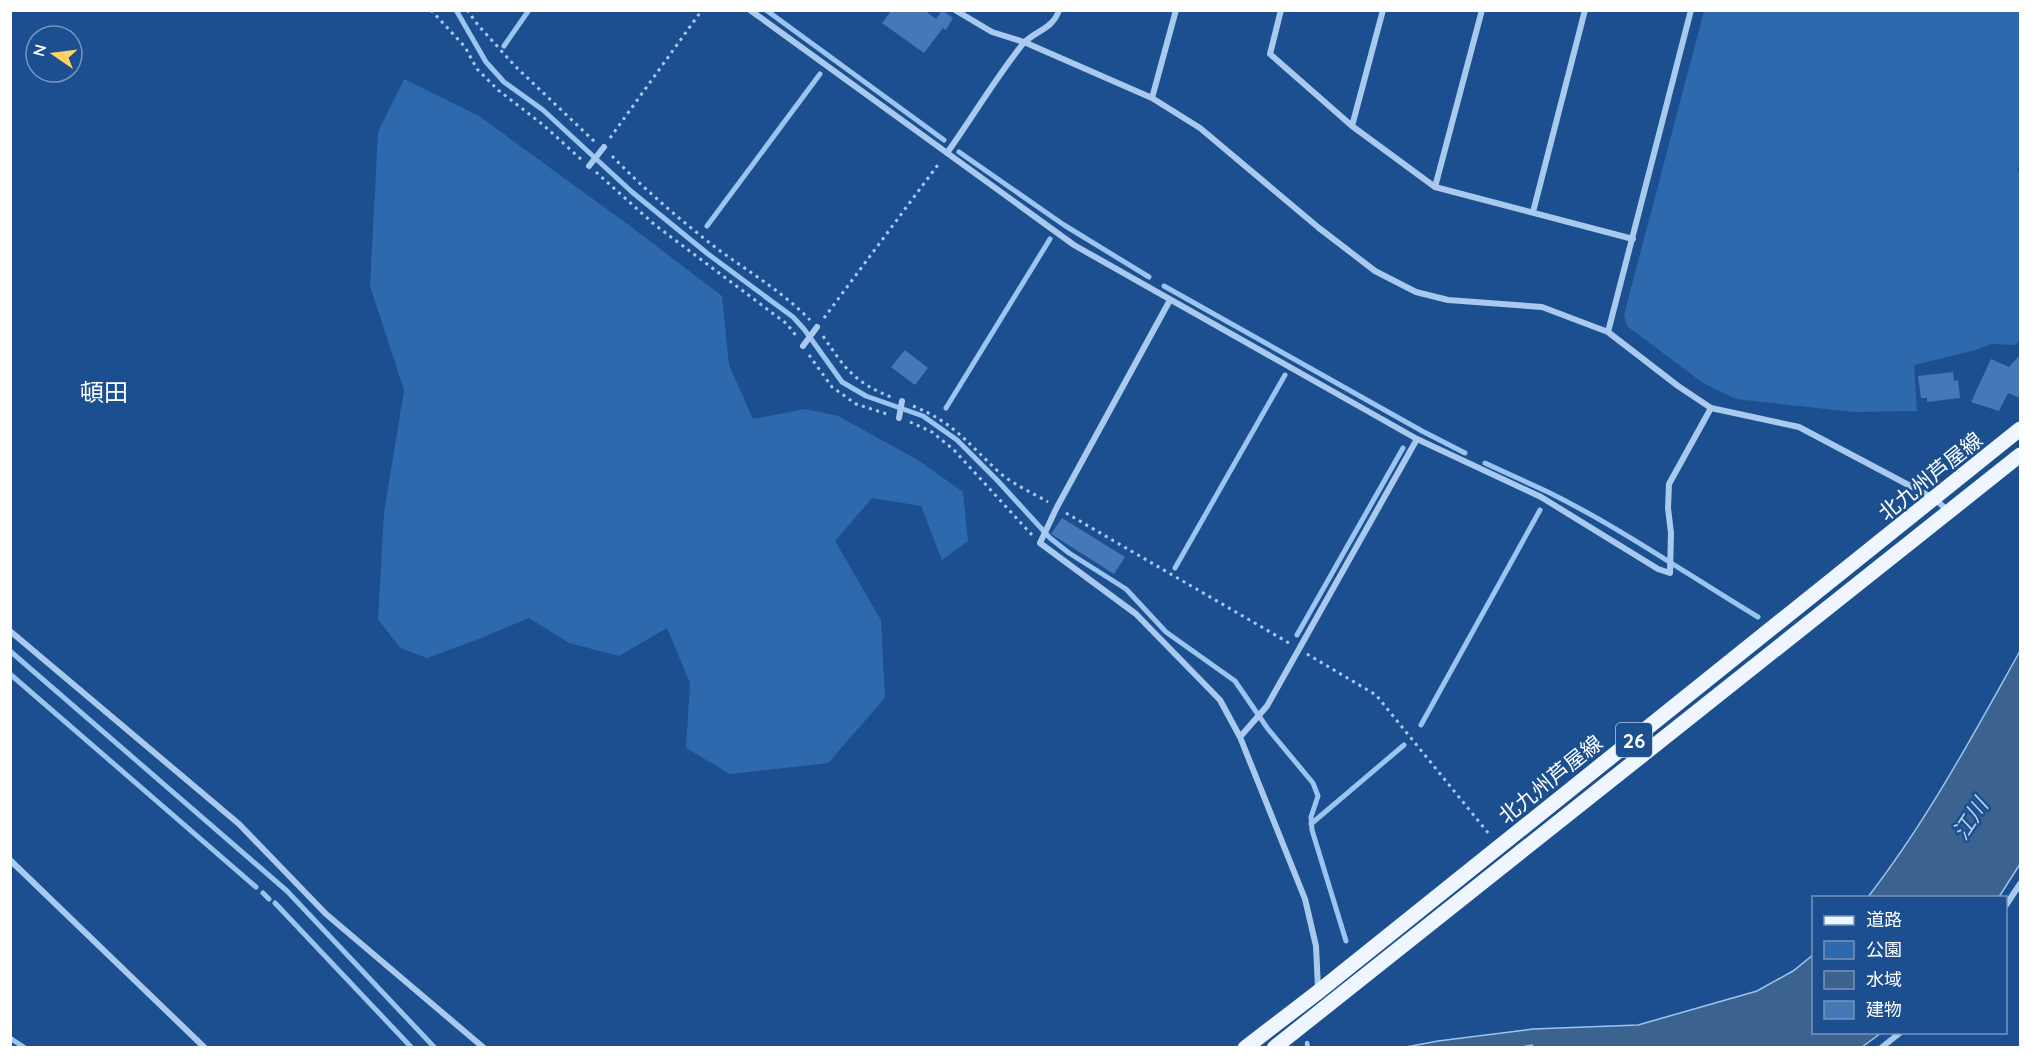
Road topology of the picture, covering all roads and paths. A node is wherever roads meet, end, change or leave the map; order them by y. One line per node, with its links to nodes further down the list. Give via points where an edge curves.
1 (431, 10): 18 (path, via 498,90)
2 (467, 10): 16 (path, via 515,66 594,142)
3 (702, 10): 16 (path)
4 (750, 10): 17 (street)
5 (955, 10): 13 (street, via 992,32)
6 (1059, 10): 13 (street, via 1047,28)
7 (1176, 10): 14 (street)
8 (1281, 10): 15 (street, via 1270,54)
9 (1383, 10): 15 (street)
10 (1482, 10): 19 (street)
11 (1585, 10): 20 (street)
12 (1691, 10): 21 (street)
13 (1024, 42): 14 (street); 17 (street)
14 (1152, 98): 24 (street, via 1200,128 1375,271 1416,292 1448,300 1542,307)
15 (1352, 126): 19 (street)
16 (604, 147): 18 (street); 23 (path, via 643,189 798,307)
17 (946, 153): 22 (street, via 1074,245); 23 (path)
18 (589, 166): 25 (path, via 655,225 787,324)
19 (1436, 187): 20 (street)
20 (1533, 212): 21 (street)
21 (1632, 239): 24 (street)
22 (1170, 300): 30 (street); 33 (street)
23 (817, 327): 25 (street); 26 (path, via 844,368 868,388)
24 (1608, 332): 27 (street)
25 (803, 346): 28 (path, via 832,387 856,404)
26 (902, 401): 28 (street); 33 (path, via 934,414 963,435 1002,475)
27 (1711, 408): 30 (street, via 1669,484 1670,573 1541,497); 32 (street, via 1799,427)
28 (899, 418): 35 (path, via 932,432 954,450)
29 (2020, 429): 32 (main road, 北九州芦屋線 / 26)
30 (1417, 439): 37 (street)
31 (2020, 455): 34 (main road, 北九州芦屋線 / 26)
32 (1935, 499): 34 (street); 43 (main road, 北九州芦屋線 / 26)
33 (1057, 507): 35 (street); 37 (path)
34 (1950, 513): 48 (main road, 北九州芦屋線 / 26)
35 (1040, 543): 38 (street, via 1136,614 1220,700)
36 (10, 631): 46 (street, via 239,824 326,914)
37 (1298, 649): 38 (street, via 1267,706); 39 (path, via 1376,694)
38 (1240, 738): 43 (street, via 1305,899 1316,946)
39 (1489, 834)
40 (10, 860): 45 (street)
41 (2020, 884): 42 (street)
42 (2007, 904)
43 (1318, 992): 47 (main road, 北九州芦屋線 / 26)
44 (1898, 1034): 49 (street)
45 (205, 1047)
46 (484, 1047)
47 (1245, 1047)
48 (1274, 1047)
49 (1881, 1047)

